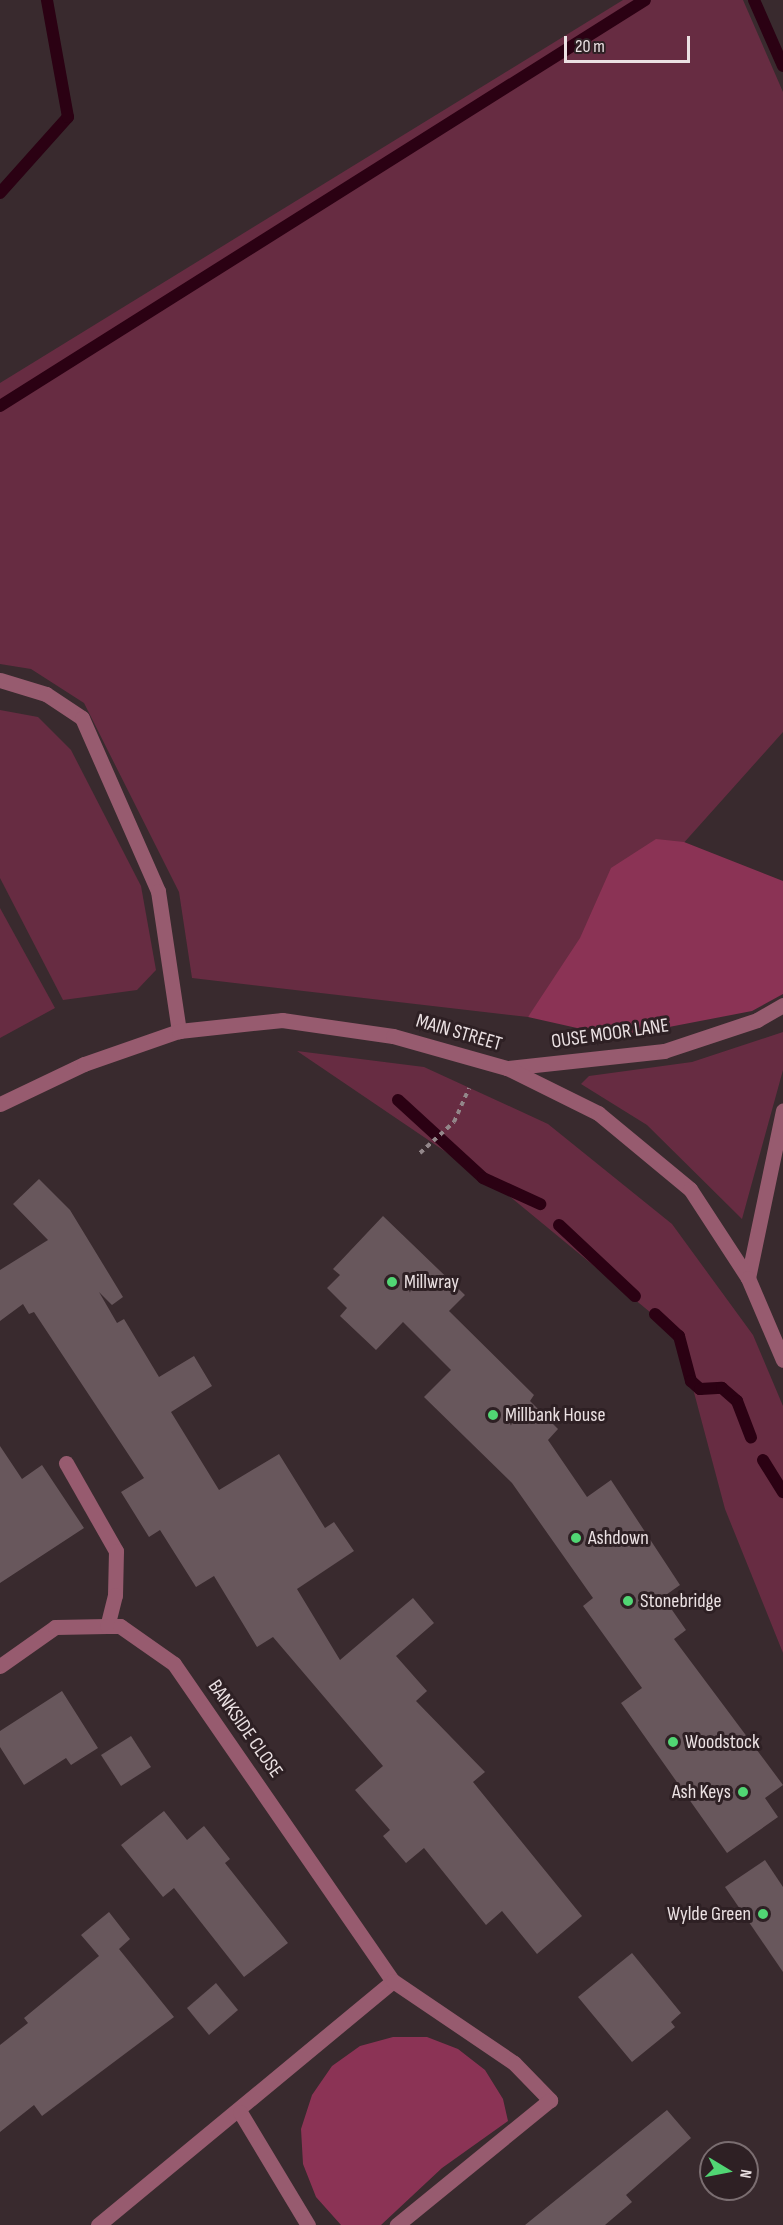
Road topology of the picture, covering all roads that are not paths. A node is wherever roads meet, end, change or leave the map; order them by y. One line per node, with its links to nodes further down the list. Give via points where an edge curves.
1 (0, 680): 3 (street, via 46,694 82,718 158,891)
2 (783, 1005): 4 (street, OUSE MOOR LANE, via 757,1020 664,1051)
3 (179, 1031): 4 (street, MAIN STREET, via 282,1020 393,1036); 5 (street, MAIN STREET, via 84,1064)
4 (507, 1068): 7 (street, MAIN STREET, via 598,1113 690,1189)
5 (0, 1104)
6 (783, 1111): 7 (street)
7 (748, 1278): 8 (street, MAIN STREET)
8 (783, 1360)
9 (66, 1463): 10 (street, via 116,1551 115,1594)
10 (107, 1626): 11 (street, BANKSIDE CLOSE, via 56,1628); 12 (street, BANKSIDE CLOSE, via 120,1626 174,1664)
11 (0, 1666)
12 (393, 1981): 13 (street); 16 (street, BANKSIDE CLOSE, via 514,2063 550,2100)
13 (240, 2112): 14 (street); 15 (street)
14 (98, 2225)
15 (308, 2225)
16 (397, 2225)

